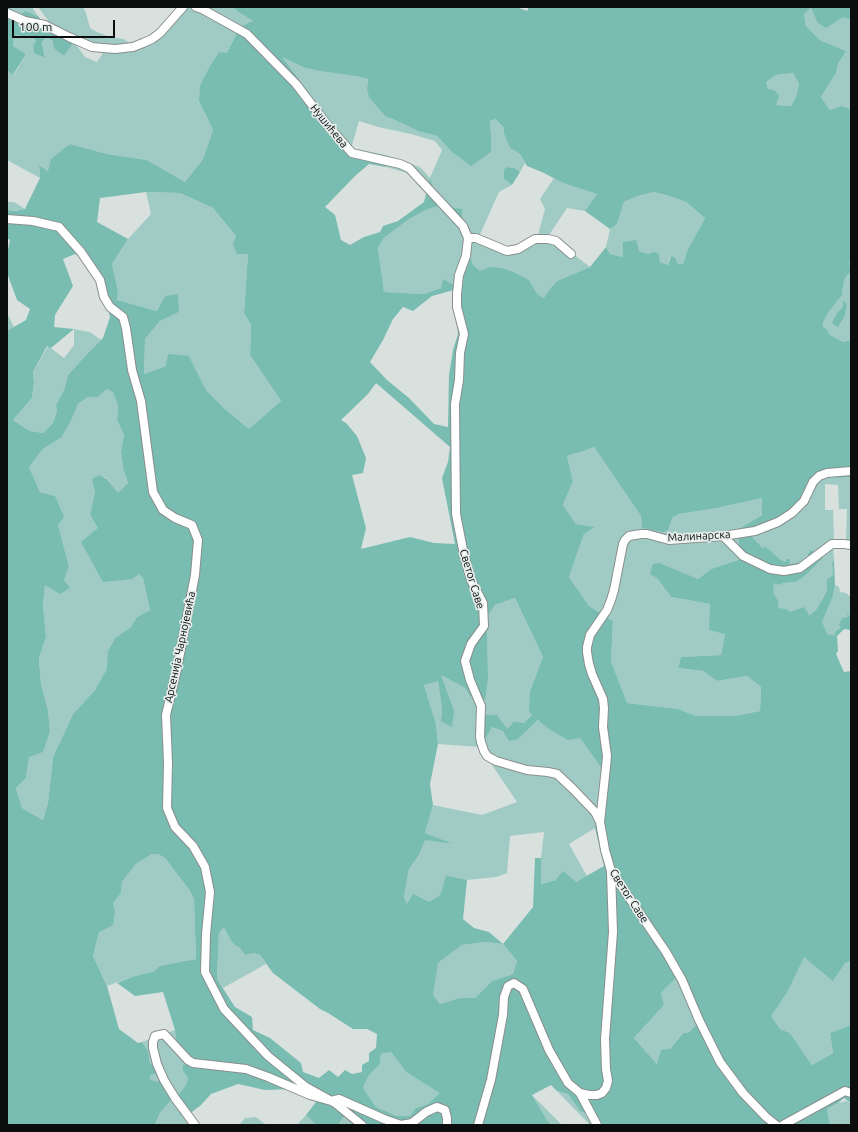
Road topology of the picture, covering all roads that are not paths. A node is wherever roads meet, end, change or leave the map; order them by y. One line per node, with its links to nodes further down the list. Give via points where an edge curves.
1 (183, 7): 3 (street, via 152,39 143,44 115,49 92,47 45,25 25,21)
2 (196, 7): 5 (street, Нушићева, via 246,34 296,84 352,153 409,168 463,226)
3 (7, 13)
4 (7, 219): 14 (street, Арсенија Чарнојевића, via 59,227 81,252 100,280 104,297 110,307 123,317 132,370 141,400 153,492 163,510 192,525 198,540 195,576 166,715 167,808 175,827 193,846 205,867 210,892 205,972 224,1009 268,1056 306,1087)
5 (468, 238): 6 (street, via 476,238 507,251 518,249 535,238 548,239 556,241); 10 (street, Светог Саве, via 457,294 457,308 464,334 455,404 456,514 471,580 483,603 484,626 471,644 465,661 481,706 481,742 487,756 496,761 527,770 557,774 595,812)
6 (572, 254)
7 (851, 471): 8 (street, Малинарска, via 819,476 813,482 804,501 792,514 778,522 755,531)
8 (723, 536): 9 (street, via 743,556 770,569 784,571 800,568 832,544); 10 (street, Малинарска, via 669,540 641,534 629,536 623,544 611,600 590,636 587,647 589,664 604,708 603,727 607,756)
9 (851, 545)
10 (600, 822): 11 (street, Светог Саве)
11 (611, 871): 12 (street, via 613,932 605,1038 608,1081 606,1088 597,1096); 20 (street, Светог Саве, via 682,980 720,1062 743,1093)
12 (580, 1093): 18 (street, via 568,1083 549,1050 522,989 514,983 508,986 504,997 491,1080); 19 (street)
13 (851, 1093): 21 (street, via 845,1091)
14 (331, 1101): 15 (street, Арсенија Чарнојевића, via 310,1096 246,1069 188,1060 164,1034 155,1036 153,1048 164,1080); 16 (street, Арсенија Чарнојевића); 17 (street, via 339,1099 400,1125 412,1123 437,1107 445,1110)
15 (195, 1125)
16 (362, 1125)
17 (447, 1125)
18 (478, 1125)
19 (597, 1125)
20 (776, 1125)
21 (783, 1125)

